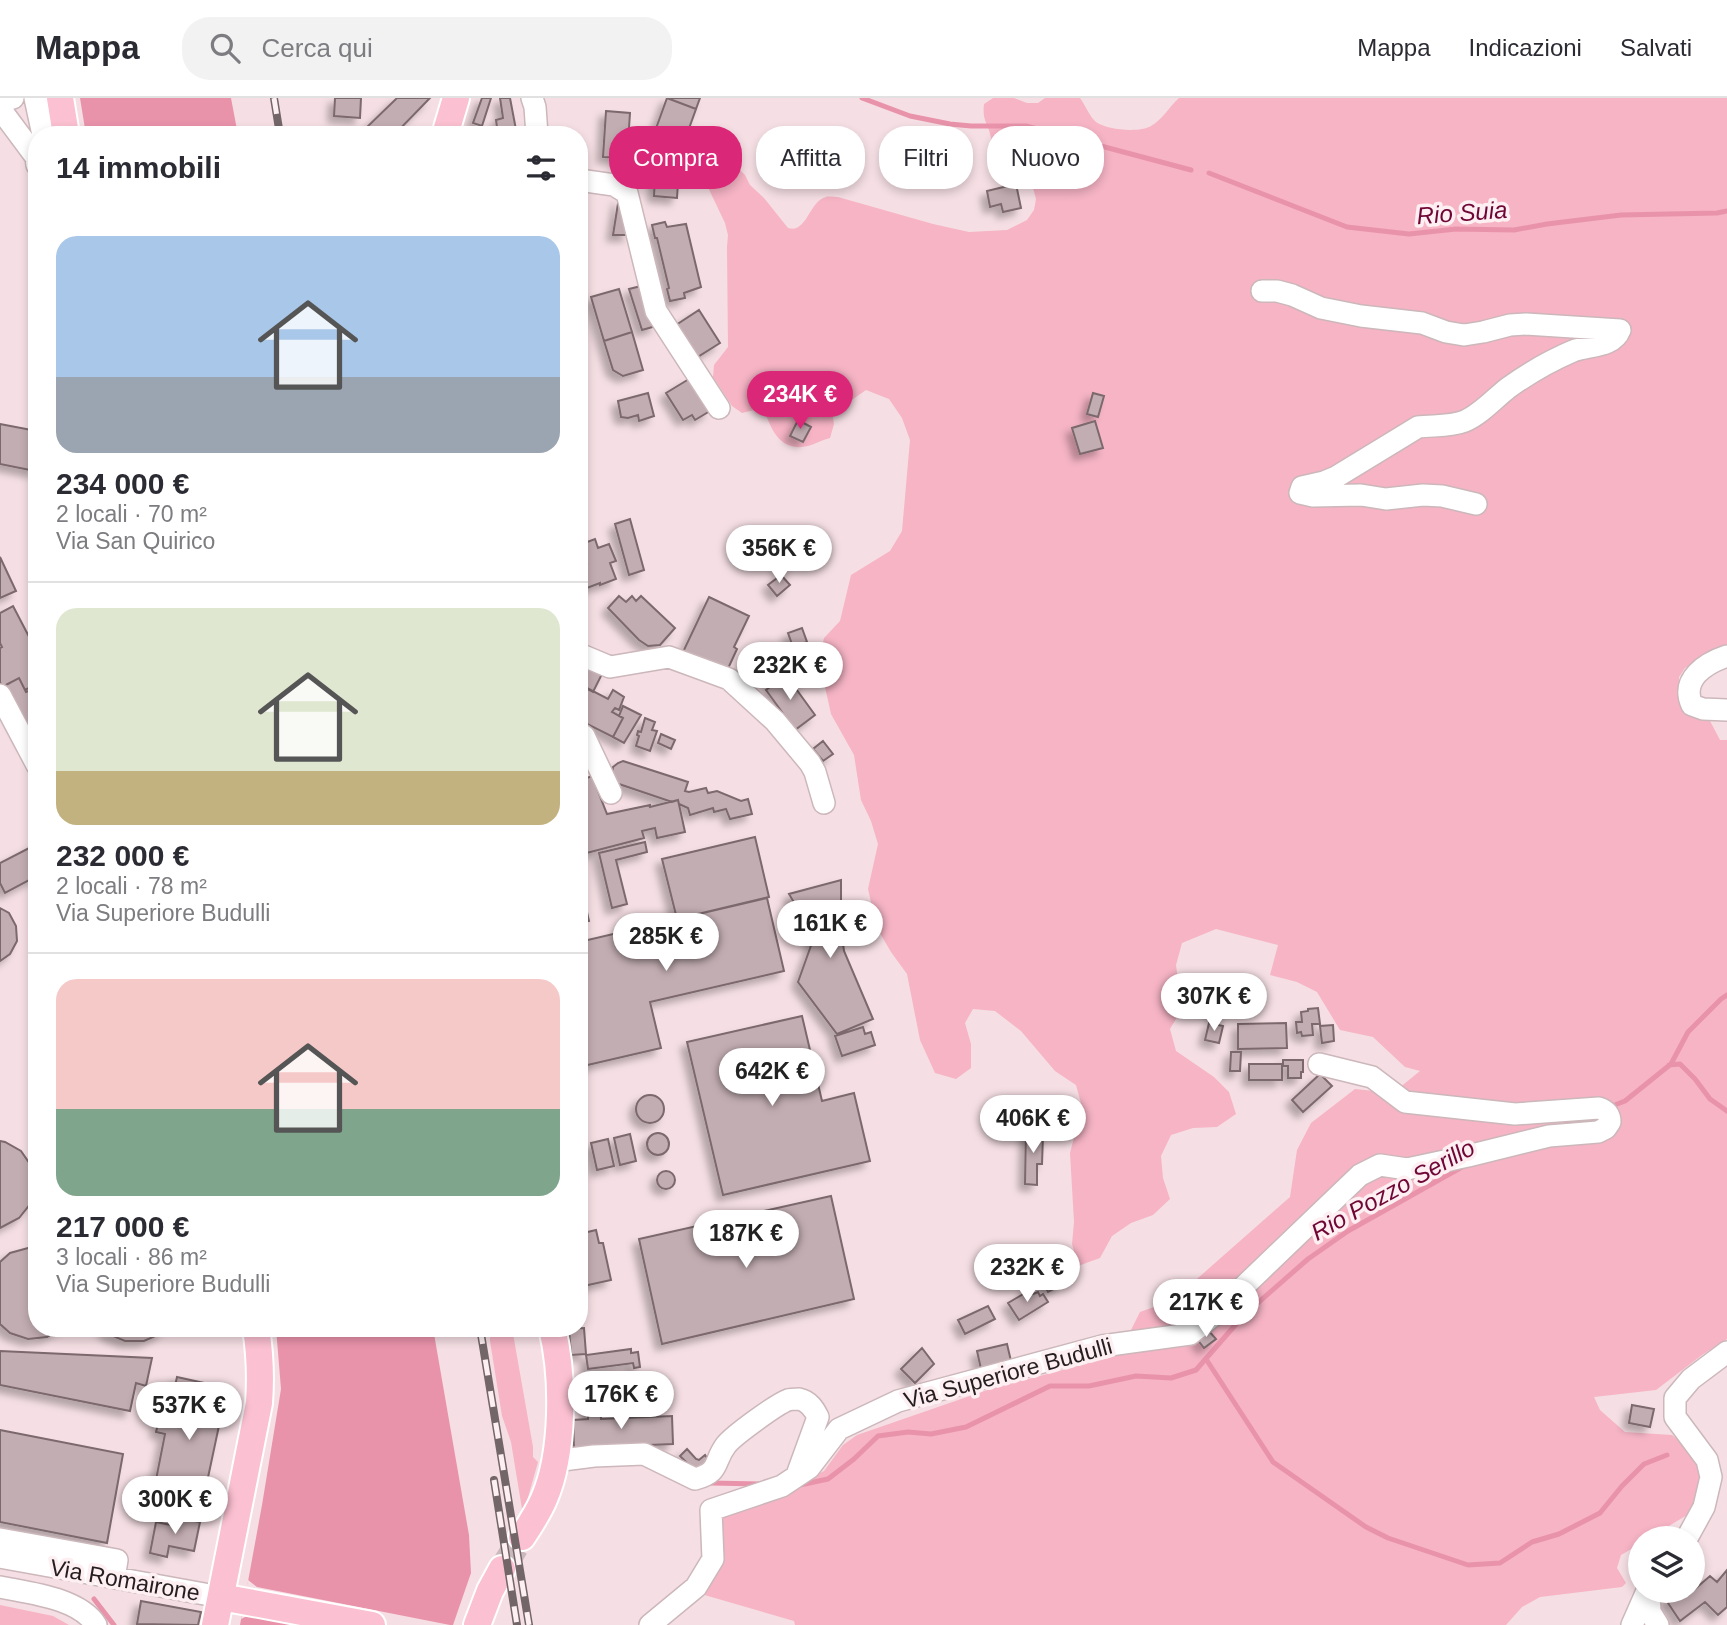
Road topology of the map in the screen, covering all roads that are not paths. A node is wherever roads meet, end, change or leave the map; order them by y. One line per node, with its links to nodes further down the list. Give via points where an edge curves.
1 (11, 98): 6 (street)
2 (35, 98): 8 (street)
3 (60, 98): 9 (main road)
4 (456, 98): 10 (main road)
5 (532, 98): 11 (street)
6 (0, 100)
7 (0, 113): 12 (street)
8 (41, 126)
9 (65, 126)
10 (448, 126)
11 (536, 126)
12 (28, 146)
13 (588, 181): 15 (street, via 614,185 627,194 656,311)
14 (1262, 291): 16 (street, via 1292,295 1321,308 1422,323 1464,335 1526,324 1620,330 1608,343 1573,351 1518,381 1464,421 1418,427 1336,477 1302,487 1300,493 1386,499 1442,496)
15 (719, 408)
16 (1476, 504)
17 (1727, 656): 20 (street, via 1694,676 1689,697 1692,705 1703,709)
18 (588, 658): 25 (street, via 610,667 669,657 729,679 775,721 810,763)
19 (0, 695): 21 (street)
20 (1727, 710)
21 (6, 718): 23 (street)
22 (588, 744): 24 (street)
23 (28, 751)
24 (611, 793)
25 (824, 803)
26 (1319, 1064): 31 (street, Via Superiore Budulli, via 1372,1077 1405,1102 1515,1114 1599,1108 1606,1111 1610,1122 1598,1132 1549,1136 1407,1169 1380,1165 1360,1175 1190,1335 1102,1346 898,1401 839,1429 809,1468)
27 (257, 1337): 39 (main road, via 259,1403)
28 (554, 1337): 30 (main road, via 560,1390)
29 (1727, 1352): 32 (street, via 1691,1379 1675,1398 1675,1417 1707,1460 1712,1477)
30 (555, 1461): 31 (street, via 644,1454 695,1479 705,1477 715,1469 726,1445 754,1421 787,1400 797,1399 813,1406 818,1417); 33 (main road, via 544,1499)
31 (797, 1474): 46 (street, via 782,1486 711,1510 713,1559 696,1587)
32 (1694, 1526)
33 (522, 1537)
34 (0, 1539): 37 (street, via 117,1560)
35 (0, 1557): 37 (street, Via Romairone)
36 (502, 1569): 45 (main road)
37 (114, 1578): 39 (street, Via Romairone)
38 (0, 1587): 42 (street, Via Romairone, via 69,1604)
39 (233, 1599): 43 (main road, Via Romairone); 44 (main road)
40 (1642, 1603): 47 (street)
41 (1649, 1603): 48 (street)
42 (96, 1625)
43 (215, 1625)
44 (372, 1625)
45 (477, 1625)
46 (650, 1625)
47 (1632, 1625)
48 (1658, 1625)

